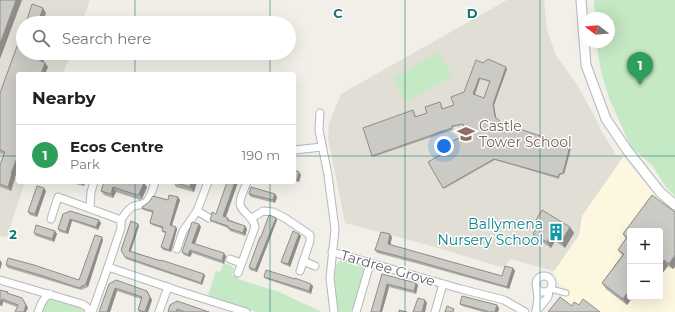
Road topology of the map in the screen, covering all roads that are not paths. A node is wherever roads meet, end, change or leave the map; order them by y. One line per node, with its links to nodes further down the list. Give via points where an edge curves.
1 (581, 0): 9 (street, via 586,65 606,119 660,192)
2 (320, 113): 3 (street)
3 (322, 147): 4 (street); 17 (street, via 335,229)
4 (296, 150)
5 (93, 184): 10 (street)
6 (154, 184): 15 (street, via 147,201 130,208)
7 (207, 184): 11 (street)
8 (246, 184): 13 (street, via 240,204)
9 (675, 204)
10 (90, 208): 14 (street, via 58,197); 15 (street)
11 (197, 211): 12 (street); 16 (street, via 183,231)
12 (209, 218)
13 (252, 218): 19 (street, via 263,211 273,212 308,233 310,241); 20 (street, via 255,227)
14 (51, 219)
15 (121, 220): 23 (street, via 121,228)
16 (177, 249)
17 (332, 252): 21 (street, Tardree Grove); 39 (street, via 330,278)
18 (230, 259): 20 (street)
19 (303, 261): 22 (street); 24 (street)
20 (241, 263): 25 (street)
21 (370, 264): 27 (street, Tardree Grove); 40 (street)
22 (315, 266)
23 (108, 267): 28 (street); 35 (street, via 97,299)
24 (300, 271)
25 (238, 273)
26 (0, 280): 30 (street)
27 (443, 284): 41 (street, Tardree Grove); 42 (street, Tardree Grove, via 504,300)
28 (168, 287): 37 (street); 38 (street)
29 (537, 289): 31 (street, via 541,292); 31 (street, via 536,281 542,276 548,277 551,281); 43 (street)
30 (36, 290): 33 (street); 34 (street)
31 (550, 290): 32 (street); 43 (street, via 548,297)
32 (566, 293)
33 (50, 294): 34 (street); 35 (street)
34 (42, 302): 36 (street)
35 (89, 310)
36 (38, 312)
37 (159, 312)
38 (246, 312)
39 (334, 312)
40 (358, 312)
41 (435, 312)
42 (526, 312)
43 (536, 312)

